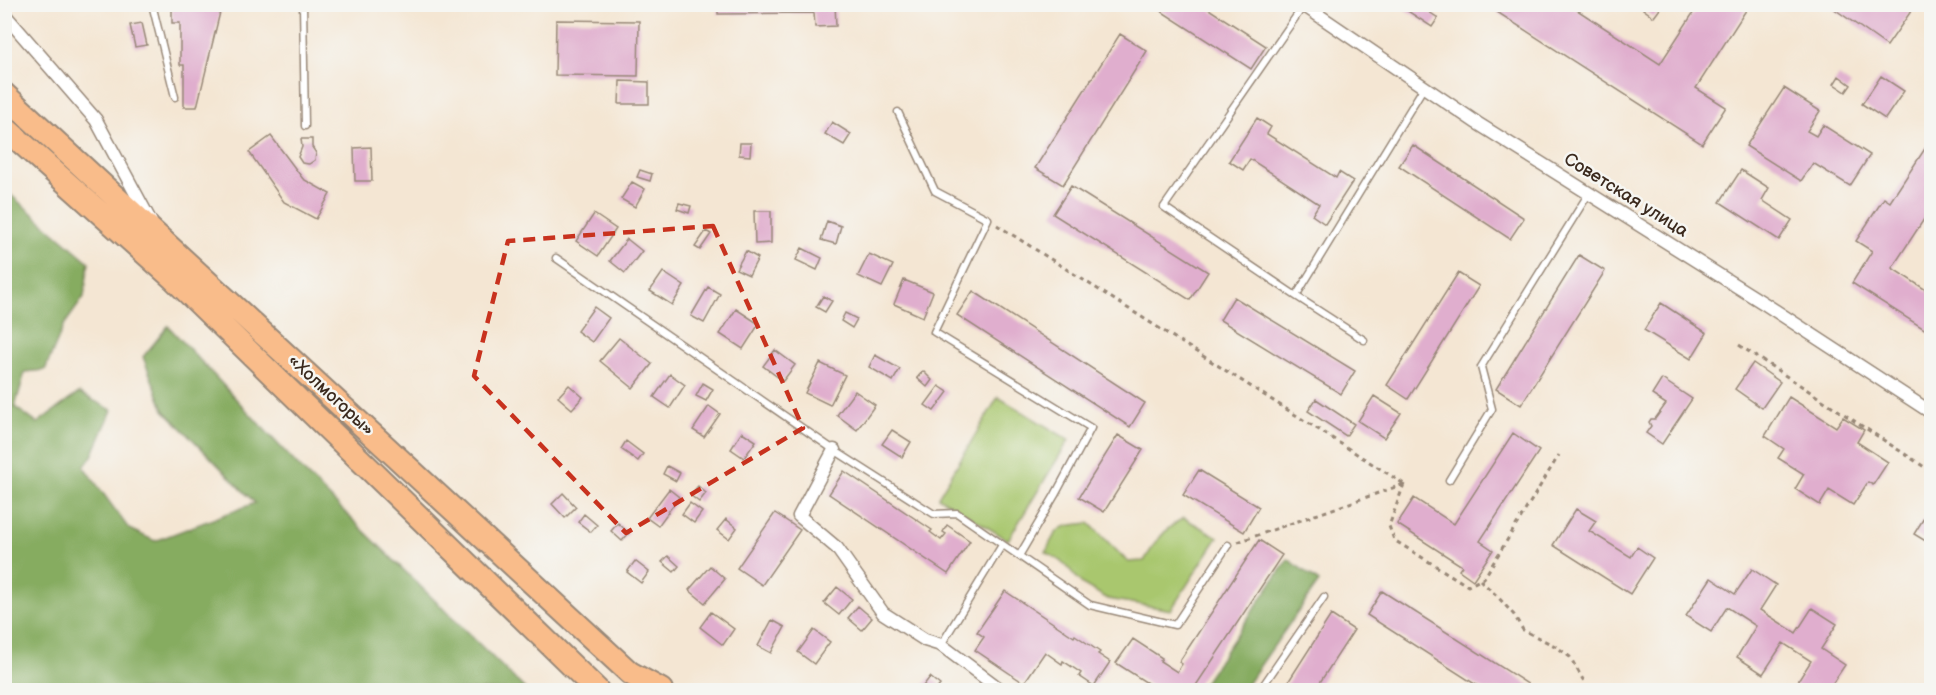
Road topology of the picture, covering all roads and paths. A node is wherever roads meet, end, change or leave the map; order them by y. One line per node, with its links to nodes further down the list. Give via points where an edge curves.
1 (152, 4): 7 (lane)
2 (303, 4): 9 (lane)
3 (1303, 5): 5 (street, Советская улица); 15 (lane, via 1164,207)
4 (4, 14): 13 (street, via 96,120)
5 (1424, 87): 11 (street, Советская улица); 15 (lane)
6 (4, 94): 13 (highway, «Холмогоры»)
7 (175, 98)
8 (898, 112): 12 (lane, via 935,191)
9 (305, 126)
10 (4, 127): 31 (highway, «Холмогоры», via 173,278)
11 (1589, 193): 18 (street, Советская улица); 22 (lane, via 1481,367 1492,409)
12 (988, 219): 23 (path); 26 (lane, via 934,332 1091,428)
13 (159, 236): 32 (highway, «Холмогоры», via 630,673)
14 (556, 258): 19 (lane)
15 (1296, 297): 16 (lane)
16 (1364, 340)
17 (1739, 345): 21 (path)
18 (1932, 413)
19 (834, 450): 24 (lane, via 934,514 957,513); 29 (street, via 799,516 837,548 883,613 925,640)
20 (1559, 455): 27 (path)
21 (1932, 472)
22 (1449, 480)
23 (1404, 484): 25 (path); 27 (path, via 1389,526 1394,540 1468,586)
24 (1002, 545): 26 (lane); 29 (lane)
25 (1228, 545): 26 (lane, via 1174,625 1090,605)
26 (1019, 556)
27 (1480, 580): 30 (path, via 1523,630 1570,657)
28 (1324, 597): 34 (lane)
29 (941, 645): 33 (street)
30 (1585, 683)
31 (597, 690)
32 (661, 690)
33 (1001, 690)
34 (1260, 690)

